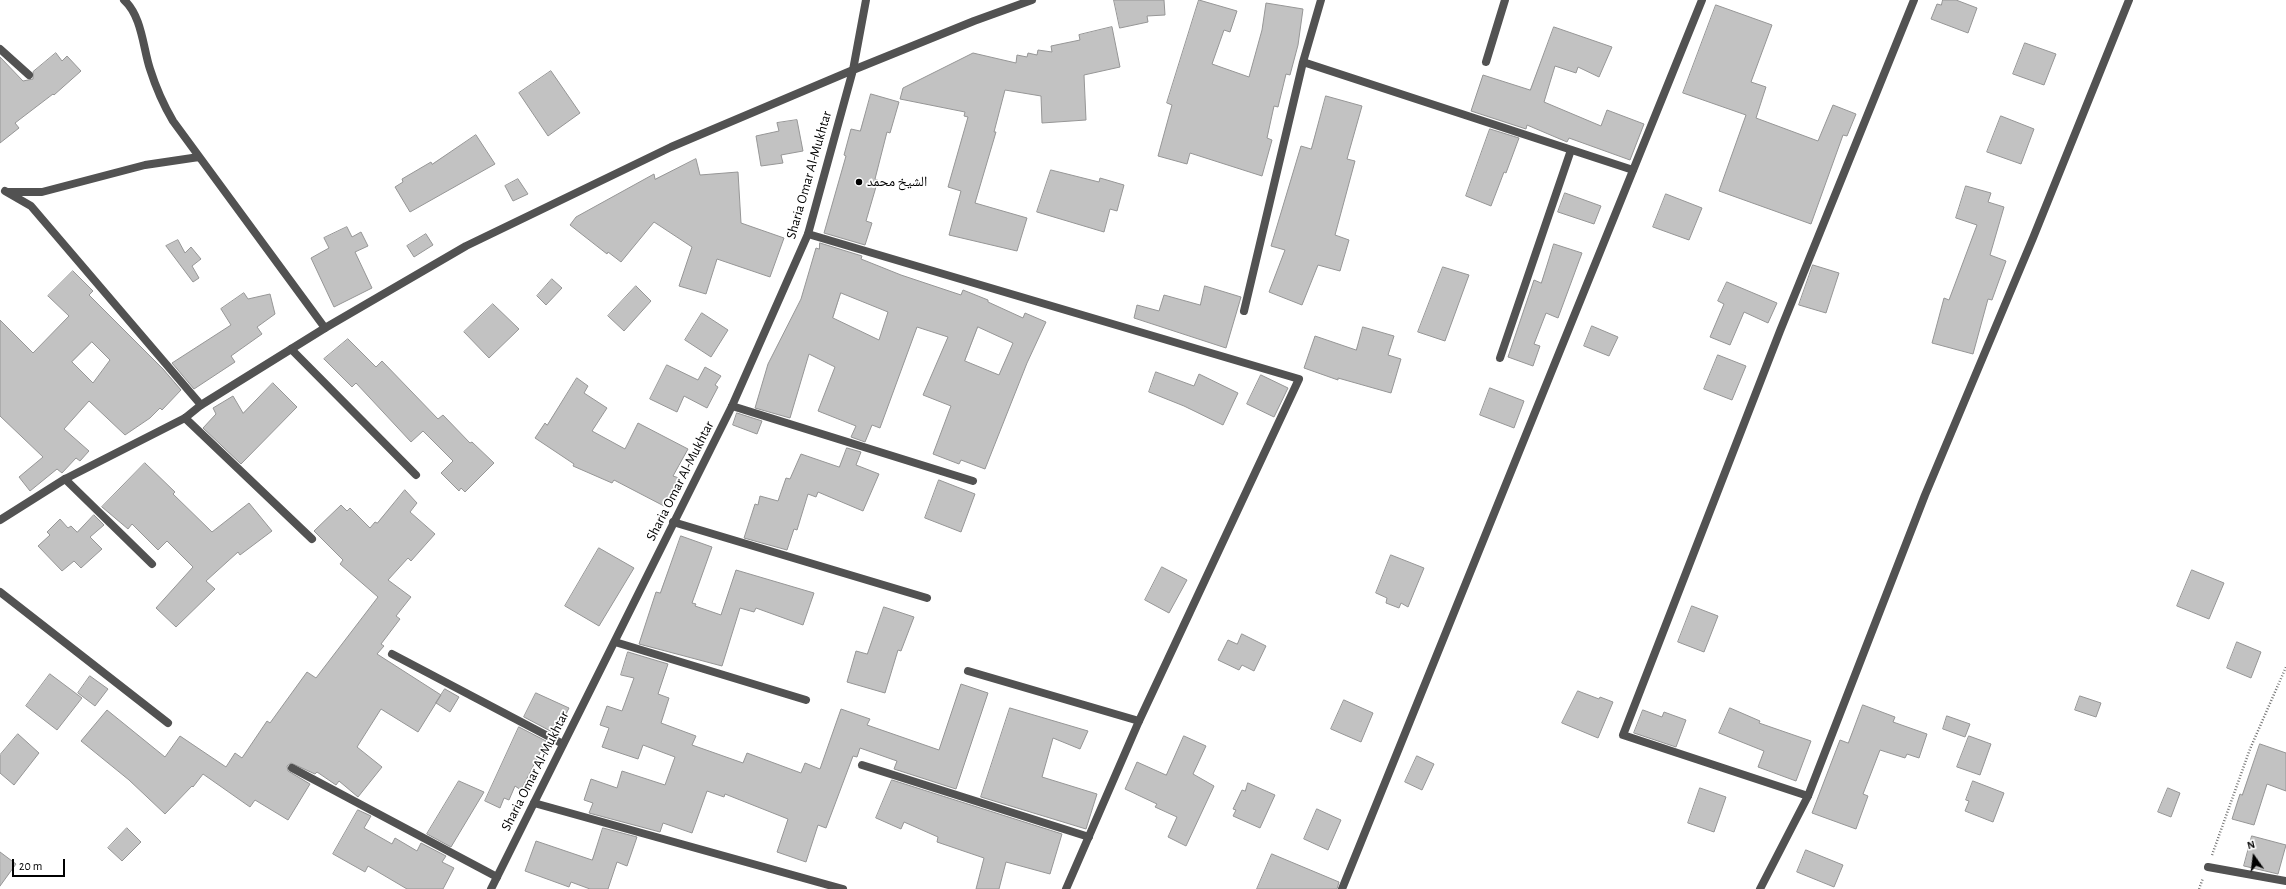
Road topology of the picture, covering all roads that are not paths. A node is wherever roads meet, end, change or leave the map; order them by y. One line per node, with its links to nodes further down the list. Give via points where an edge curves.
1 (124, 0): 15 (street, via 130,5 142,36 158,95)
2 (866, 0): 12 (street, Sharia Omar Al-Mukhtar)
3 (1032, 0): 12 (street)
4 (1321, 0): 10 (street)
5 (1505, 0): 11 (street)
6 (1702, 0): 16 (street)
7 (1914, 0): 44 (street, via 1780,331 1623,735)
8 (2130, 0): 44 (street, via 1925,494)
9 (0, 49): 13 (street)
10 (1303, 62): 14 (street); 19 (street)
11 (1486, 62)
12 (853, 70): 18 (street, Sharia Omar Al-Mukhtar); 20 (street, via 671,147 466,246)
13 (29, 75)
14 (1570, 150): 16 (street); 22 (street)
15 (199, 157): 17 (street, via 145,165 42,192); 20 (street)
16 (1633, 170): 53 (street)
17 (2, 191): 23 (street, via 31,206)
18 (808, 234): 24 (street, Sharia Omar Al-Mukhtar); 39 (street, via 1299,379)
19 (1244, 311)
20 (325, 328): 21 (street)
21 (291, 349): 23 (street); 26 (street)
22 (1500, 358)
23 (201, 405): 25 (street)
24 (732, 406): 28 (street); 30 (street, Sharia Omar Al-Mukhtar)
25 (185, 418): 27 (street); 31 (street)
26 (416, 476)
27 (65, 479): 29 (street); 32 (street)
28 (973, 481)
29 (1, 517)
30 (673, 522): 34 (street); 35 (street, Sharia Omar Al-Mukhtar)
31 (312, 540)
32 (152, 564)
33 (0, 592): 40 (street)
34 (927, 598)
35 (615, 642): 38 (street); 41 (street, Sharia Omar Al-Mukhtar)
36 (392, 654): 41 (street)
37 (968, 671): 39 (street)
38 (806, 700)
39 (1139, 721): 46 (street)
40 (168, 723)
41 (563, 744): 45 (street, Sharia Omar Al-Mukhtar)
42 (862, 765): 46 (street)
43 (292, 768): 48 (street)
44 (1808, 796): 54 (street)
45 (534, 803): 48 (street, Sharia Omar Al-Mukhtar); 51 (street)
46 (1089, 837): 52 (street)
47 (2208, 867): 49 (street)
48 (497, 877): 50 (street, Sharia Omar Al-Mukhtar)
49 (2286, 881)
50 (492, 889)
51 (844, 889)
52 (1066, 889)
53 (1342, 889)
54 (1760, 889)

